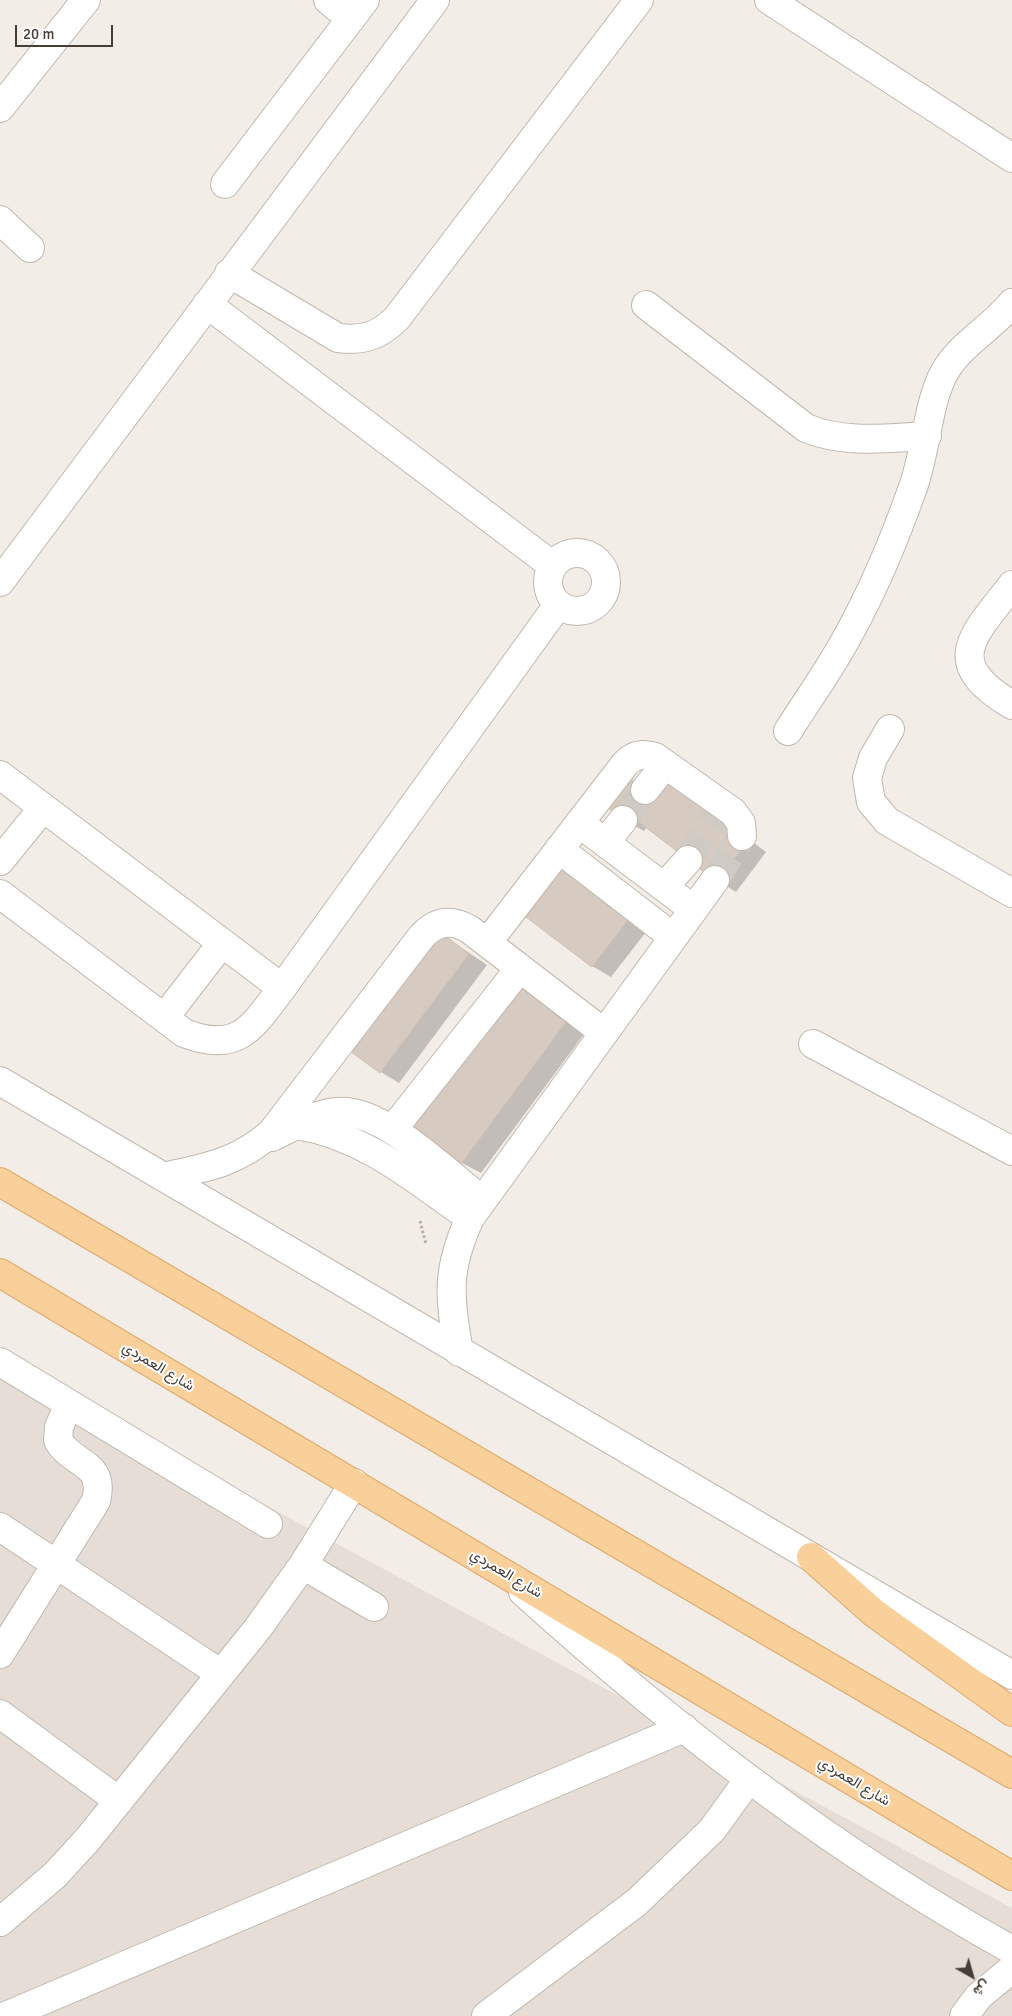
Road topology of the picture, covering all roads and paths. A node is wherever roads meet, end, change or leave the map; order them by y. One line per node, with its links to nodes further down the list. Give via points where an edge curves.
1 (86, 0): 7 (street)
2 (328, 0): 6 (street)
3 (435, 0): 12 (street)
4 (639, 0): 12 (street, via 386,330 371,338 338,338)
5 (770, 0): 8 (street)
6 (358, 9): 9 (street)
7 (0, 108)
8 (1012, 158)
9 (225, 184)
10 (0, 220): 11 (street)
11 (30, 248)
12 (230, 273): 14 (street)
13 (1012, 303): 16 (street, via 964,347 944,373 932,404)
14 (207, 304): 17 (street); 18 (street)
15 (646, 305): 16 (street, via 806,428 824,436 843,439)
16 (927, 436): 24 (street, via 914,487 873,585 850,632)
17 (8, 553): 19 (street)
18 (553, 566): 21 (street, via 548,586); 21 (street, via 571,554 591,557 599,564 606,583 603,594 588,609 568,610)
19 (0, 582)
20 (1012, 585): 22 (street, via 975,633 970,649 971,666 978,681)
21 (558, 605): 45 (street)
22 (1012, 705)
23 (890, 729): 38 (street, via 873,758 867,778 871,802 887,821)
24 (788, 731)
25 (665, 765): 27 (street); 30 (street, via 649,755 630,758); 31 (street, via 719,810 738,817)
26 (0, 775): 28 (street)
27 (645, 790)
28 (43, 808): 35 (street); 42 (street)
29 (623, 820): 32 (street)
30 (579, 823): 32 (street); 33 (street)
31 (742, 836)
32 (605, 843): 37 (street)
33 (559, 849): 41 (street); 43 (street)
34 (688, 860): 37 (street)
35 (0, 861)
36 (714, 880): 40 (street)
37 (664, 887): 40 (street)
38 (1012, 893)
39 (0, 894): 46 (street)
40 (693, 909): 41 (street)
41 (666, 932): 47 (street)
42 (222, 943): 45 (street); 46 (street)
43 (487, 943): 44 (street); 52 (street, via 459,924 449,922 429,928 283,1120)
44 (520, 968): 47 (street); 51 (street)
45 (282, 988): 46 (street, via 248,1030 228,1040 205,1041 184,1033)
46 (164, 1018)
47 (596, 1026): 56 (street)
48 (814, 1044): 53 (street)
49 (0, 1081): 54 (street)
50 (296, 1126): 51 (street, via 324,1114 338,1112 367,1116); 52 (street); 56 (street, via 332,1132 364,1146)
51 (393, 1129): 56 (street)
52 (259, 1144): 54 (street, via 229,1161)
53 (1012, 1151)
54 (163, 1177): 60 (street)
55 (0, 1182): 77 (main road)
56 (476, 1209): 60 (street, via 454,1261 450,1284)
57 (419, 1218): 58 (path)
58 (426, 1252)
59 (0, 1273): 63 (main road, شارع العمردي)
60 (459, 1352): 66 (street)
61 (0, 1362): 62 (street)
62 (69, 1404): 64 (street); 67 (street, via 59,1427 58,1440 66,1451 93,1471 99,1491 96,1502)
63 (354, 1483): 68 (street); 69 (main road, شارع العمردي)
64 (268, 1524)
65 (0, 1527): 67 (street)
66 (811, 1557): 73 (street); 74 (main road, via 874,1613)
67 (57, 1564): 71 (street); 72 (street)
68 (303, 1565): 70 (street); 72 (street)
69 (496, 1568): 76 (street); 80 (main road, شارع العمردي)
70 (374, 1607)
71 (0, 1654)
72 (221, 1674): 79 (street)
73 (1012, 1675)
74 (1012, 1712)
75 (0, 1714): 79 (street)
76 (684, 1728): 78 (street); 84 (street)
77 (1012, 1774)
78 (749, 1779): 82 (street, via 857,1857); 85 (street, via 712,1830 638,1902)
79 (119, 1801): 81 (street, via 55,1875)
80 (1012, 1876)
81 (0, 1922)
82 (1012, 1950)
83 (1012, 1969): 86 (street, via 979,1996)
84 (6, 2016)
85 (486, 2016)
86 (964, 2016)

